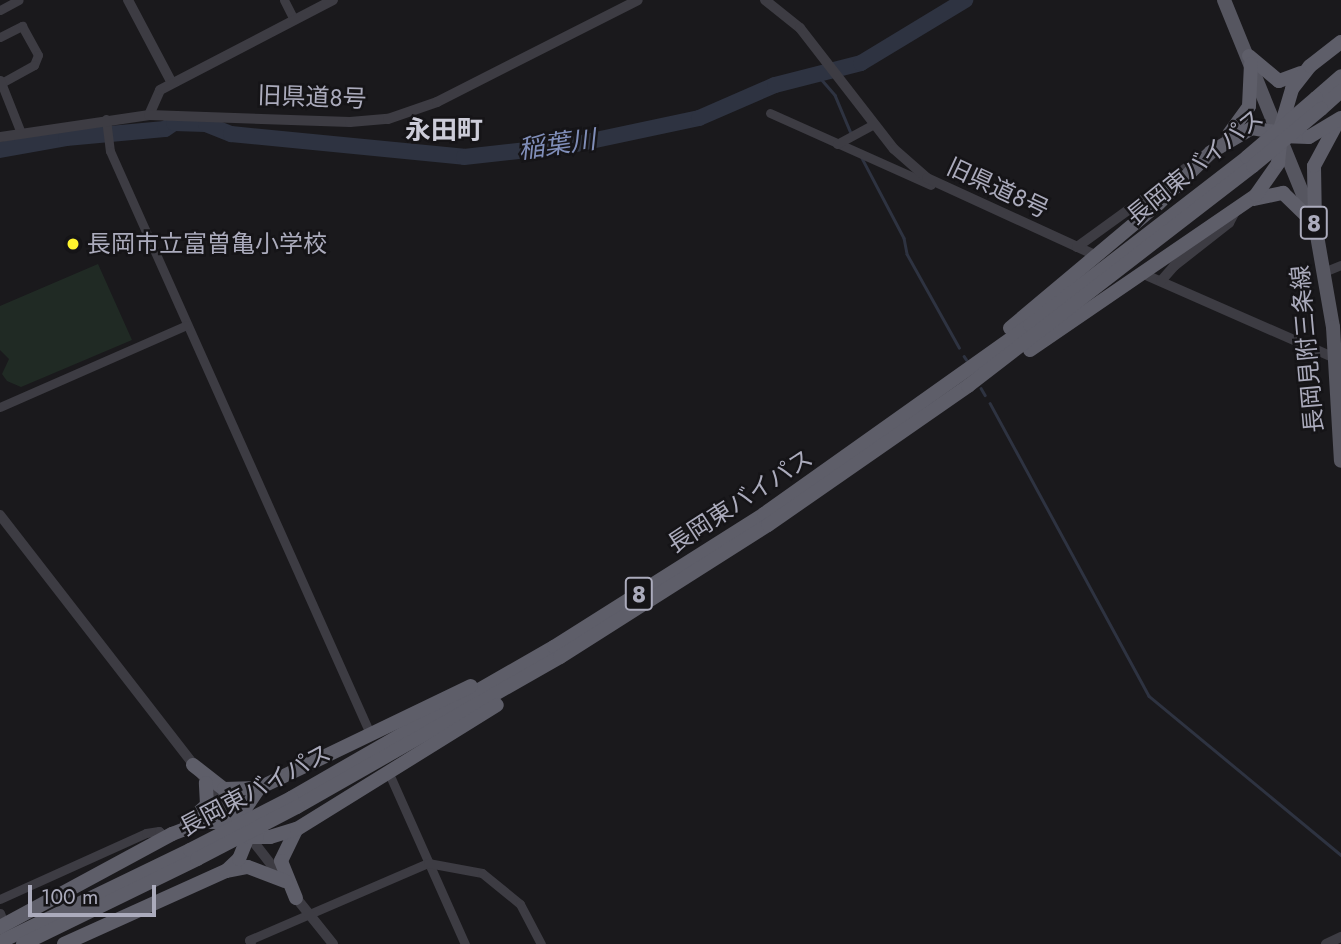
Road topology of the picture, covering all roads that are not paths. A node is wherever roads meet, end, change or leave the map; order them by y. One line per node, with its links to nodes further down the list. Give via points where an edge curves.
1 (19, 0): 8 (street)
2 (128, 0): 16 (street)
3 (284, 0): 9 (street)
4 (333, 0): 9 (street)
5 (638, 0): 20 (street, 旧県道8号, via 437,102 388,119 350,122)
6 (765, 0): 23 (street, 旧県道8号, via 788,16)
7 (1224, 0): 12 (main road, 長岡見附三条線 / 8)
8 (0, 10)
9 (294, 20): 16 (street)
10 (0, 37): 15 (street, via 22,26 38,55 34,65)
11 (1341, 42): 13 (highway)
12 (1249, 60): 13 (highway, via 1287,82); 25 (main road, 長岡見附三条線 / 8); 28 (highway, via 1248,106)
13 (1310, 66): 25 (highway, via 1292,89)
14 (1341, 76): 18 (highway, 長岡東バイパス / 8)
15 (1, 82): 24 (street)
16 (172, 83): 20 (street, via 155,94)
17 (1341, 91): 18 (highway, 長岡東バイパス / 8)
18 (1318, 104): 29 (highway, 長岡東バイパス / 8, bridge)
19 (769, 113): 27 (street)
20 (149, 115): 21 (street, 旧県道8号)
21 (106, 119): 24 (street, 旧県道8号); 39 (street, via 110,151)
22 (1340, 119): 25 (highway, via 1309,136); 32 (highway, via 1314,166)
23 (874, 124): 27 (street); 30 (street, 旧県道8号, via 911,165)
24 (22, 133): 26 (street, 旧県道8号)
25 (1280, 134): 28 (highway, via 1252,128); 31 (highway, via 1282,153 1271,177); 32 (main road, 長岡見附三条線 / 8)
26 (0, 137)
27 (836, 144): 30 (street)
28 (1209, 154): 33 (street, via 1194,160); 42 (highway, via 1158,204 993,342)
29 (1250, 161): 42 (highway, 長岡東バイパス / 8); 43 (highway, 長岡東バイパス / 8)
30 (956, 195): 33 (street, 旧県道8号)
31 (1241, 207): 32 (highway, via 1269,193 1283,193); 38 (street, via 1229,223); 43 (highway, via 1013,362)
32 (1315, 224): 36 (main road, 長岡見附三条線 / 8)
33 (1077, 247): 34 (street, 旧県道8号)
34 (1093, 254)
35 (1341, 265): 36 (street)
36 (1326, 271): 40 (main road, 長岡見附三条線 / 8)
37 (1148, 276): 38 (street)
38 (1161, 281): 41 (street)
39 (187, 324): 44 (street); 49 (street)
40 (1337, 329): 41 (main road, 長岡見附三条線 / 8)
41 (1338, 359): 45 (main road, 長岡見附三条線 / 8)
42 (973, 367): 47 (highway, 長岡東バイパス / 8)
43 (969, 386): 48 (highway, 長岡東バイパス / 8)
44 (0, 407)
45 (1341, 461)
46 (0, 515): 50 (street)
47 (677, 571): 53 (highway, 8, via 439,703); 54 (highway, 長岡東バイパス / 8)
48 (658, 596): 54 (highway, 長岡東バイパス / 8, via 446,725); 56 (highway, 8, via 407,763)
49 (369, 731)
50 (194, 765): 52 (street); 53 (highway, via 224,789)
51 (391, 778): 60 (street)
52 (206, 783): 55 (street); 57 (highway, via 204,810)
53 (259, 788): 55 (highway)
54 (294, 802): 59 (highway, 長岡東バイパス / 8, bridge)
55 (236, 822): 57 (highway, via 204,822); 58 (street)
56 (297, 829): 58 (highway, 8, via 270,837); 63 (highway, via 282,855)
57 (168, 835): 64 (street, via 146,833); 66 (highway)
58 (248, 837): 61 (highway, via 239,859); 62 (street)
59 (194, 855): 68 (highway, 長岡東バイパス / 8); 69 (highway, 長岡東バイパス / 8)
60 (428, 863): 65 (street); 73 (street); 74 (street, via 482,873 520,904)
61 (226, 871): 62 (highway, via 248,867); 70 (highway)
62 (285, 881): 63 (street)
63 (296, 898): 65 (street)
64 (0, 899)
65 (309, 914): 71 (street, via 249,940); 72 (street)
66 (1, 919)
67 (1341, 937): 75 (street)
68 (0, 942)
69 (23, 944)
70 (64, 944)
71 (251, 944)
72 (332, 944)
73 (465, 944)
74 (541, 944)
75 (1326, 944)

